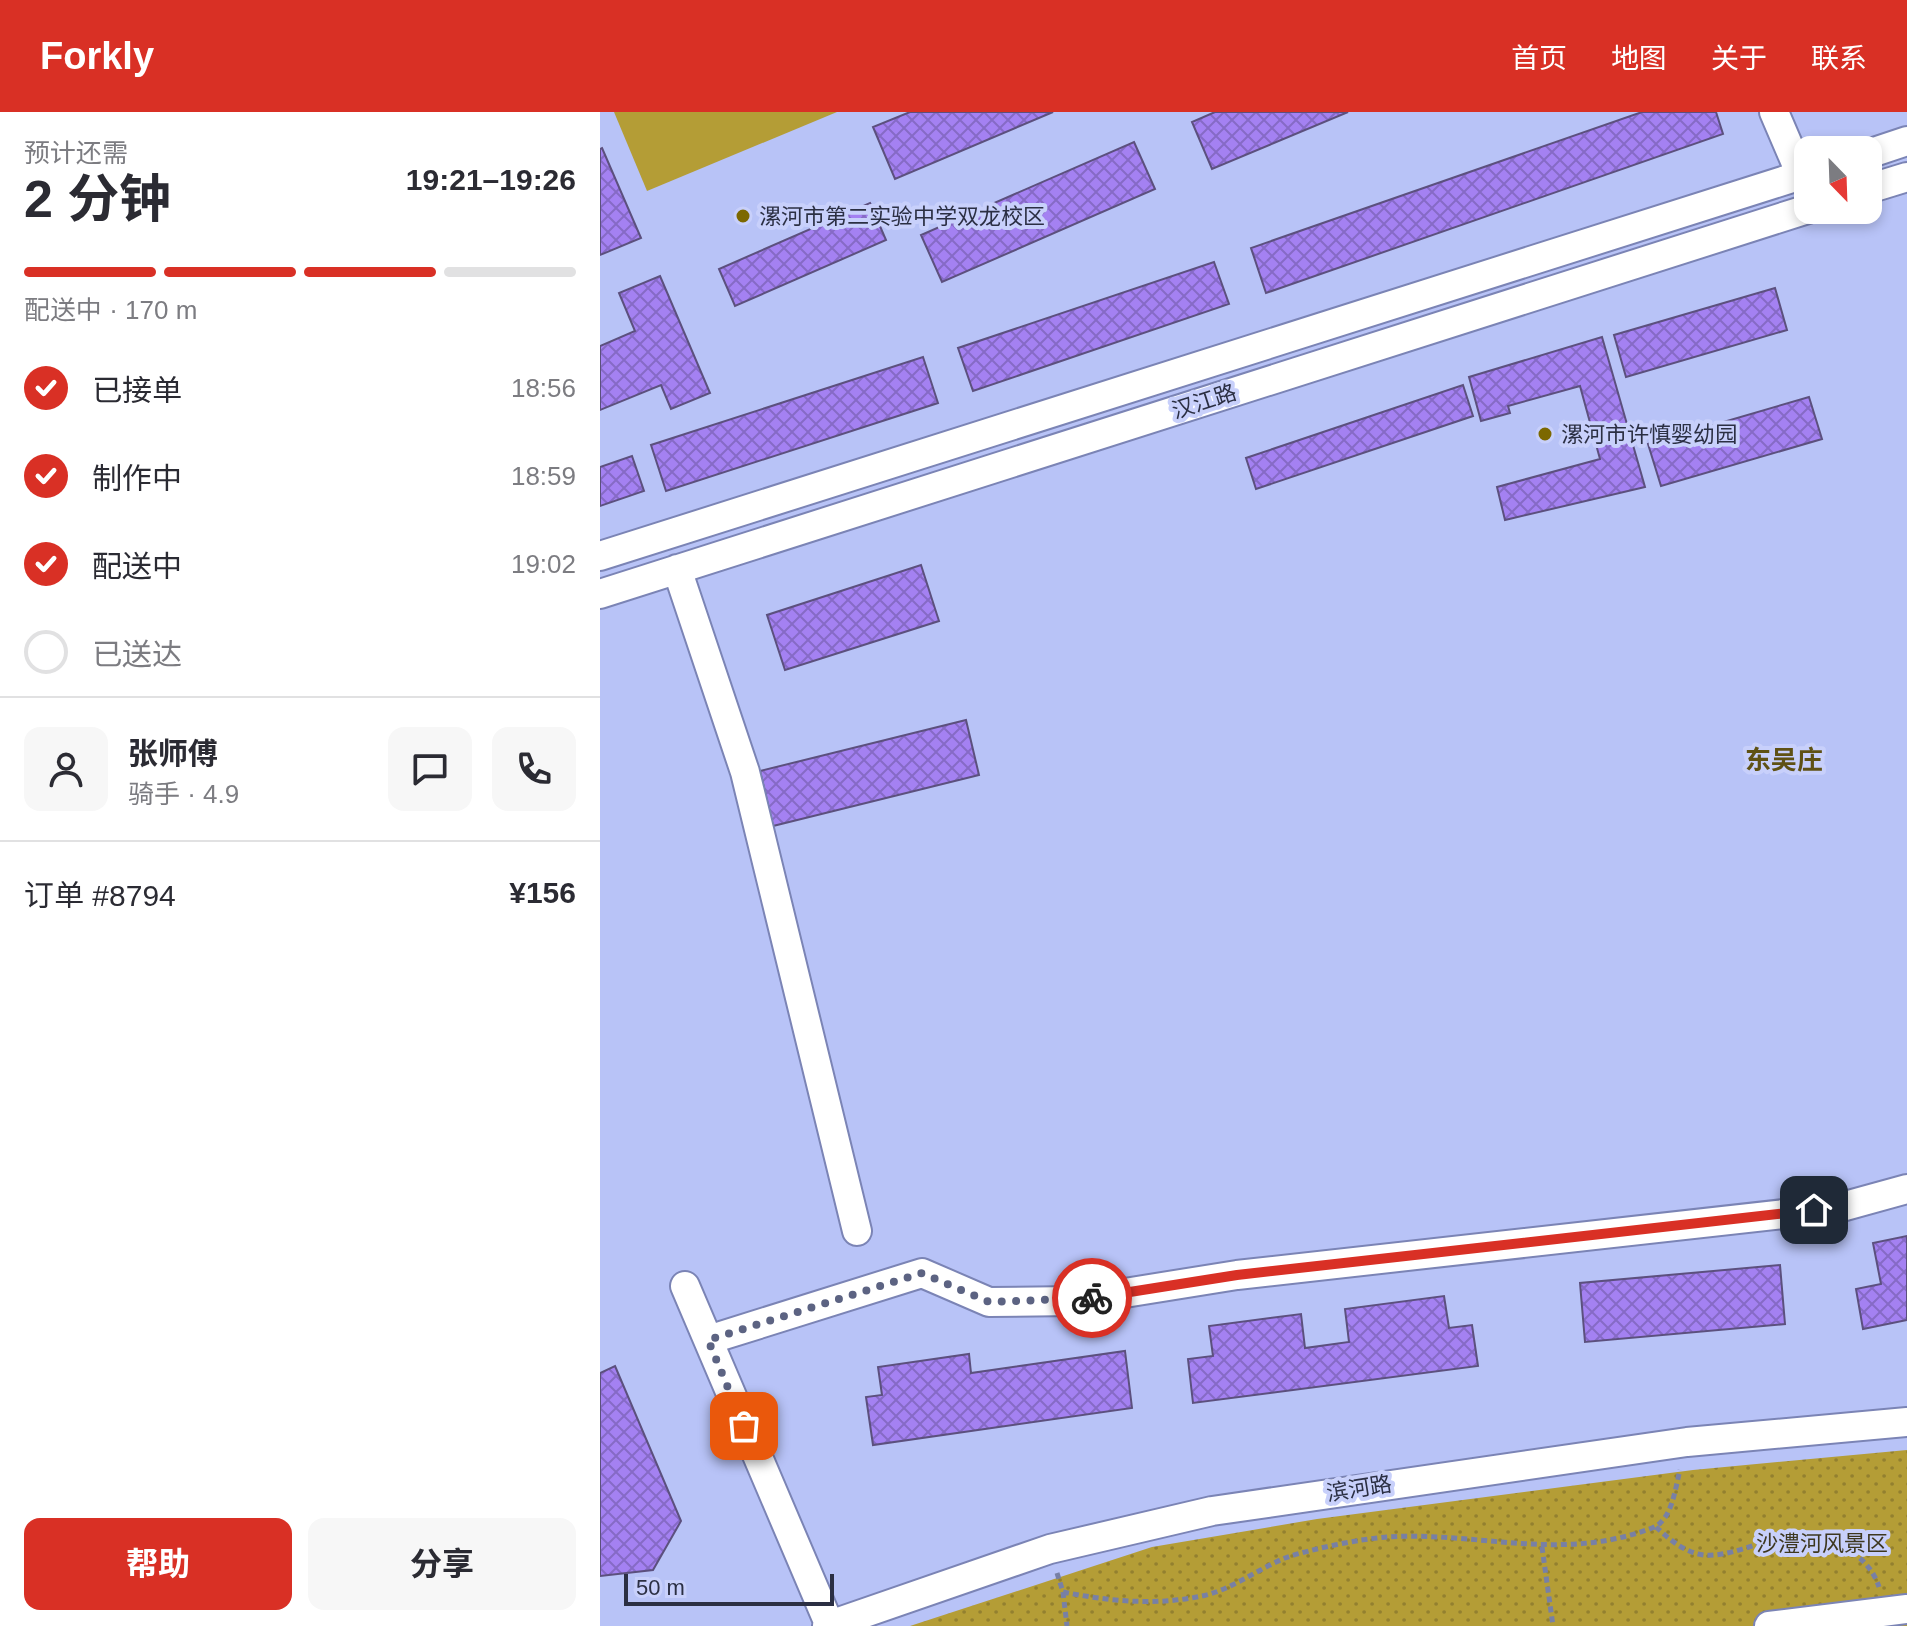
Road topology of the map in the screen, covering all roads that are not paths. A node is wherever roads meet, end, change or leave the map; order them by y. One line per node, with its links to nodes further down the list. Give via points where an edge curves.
1 (1774, 112): 4 (street)
2 (1907, 141): 3 (street)
3 (1882, 149)
4 (1794, 153)
5 (1794, 177): 9 (street, 汉江路)
6 (1907, 177): 7 (street)
7 (1882, 185)
8 (1794, 213): 10 (street, 汉江路)
9 (600, 556)
10 (677, 569): 11 (street, 汉江路); 13 (street, via 745,772)
11 (600, 594)
12 (1907, 1189): 15 (street, via 1838,1208 1237,1275 1075,1301 989,1302 922,1273)
13 (857, 1231)
14 (685, 1286): 15 (street)
15 (708, 1340): 18 (street)
16 (1907, 1422): 18 (street, 滨河路, via 1687,1442 1212,1511 1050,1549)
17 (1897, 1610): 19 (street)
18 (829, 1626)
19 (1769, 1626)

